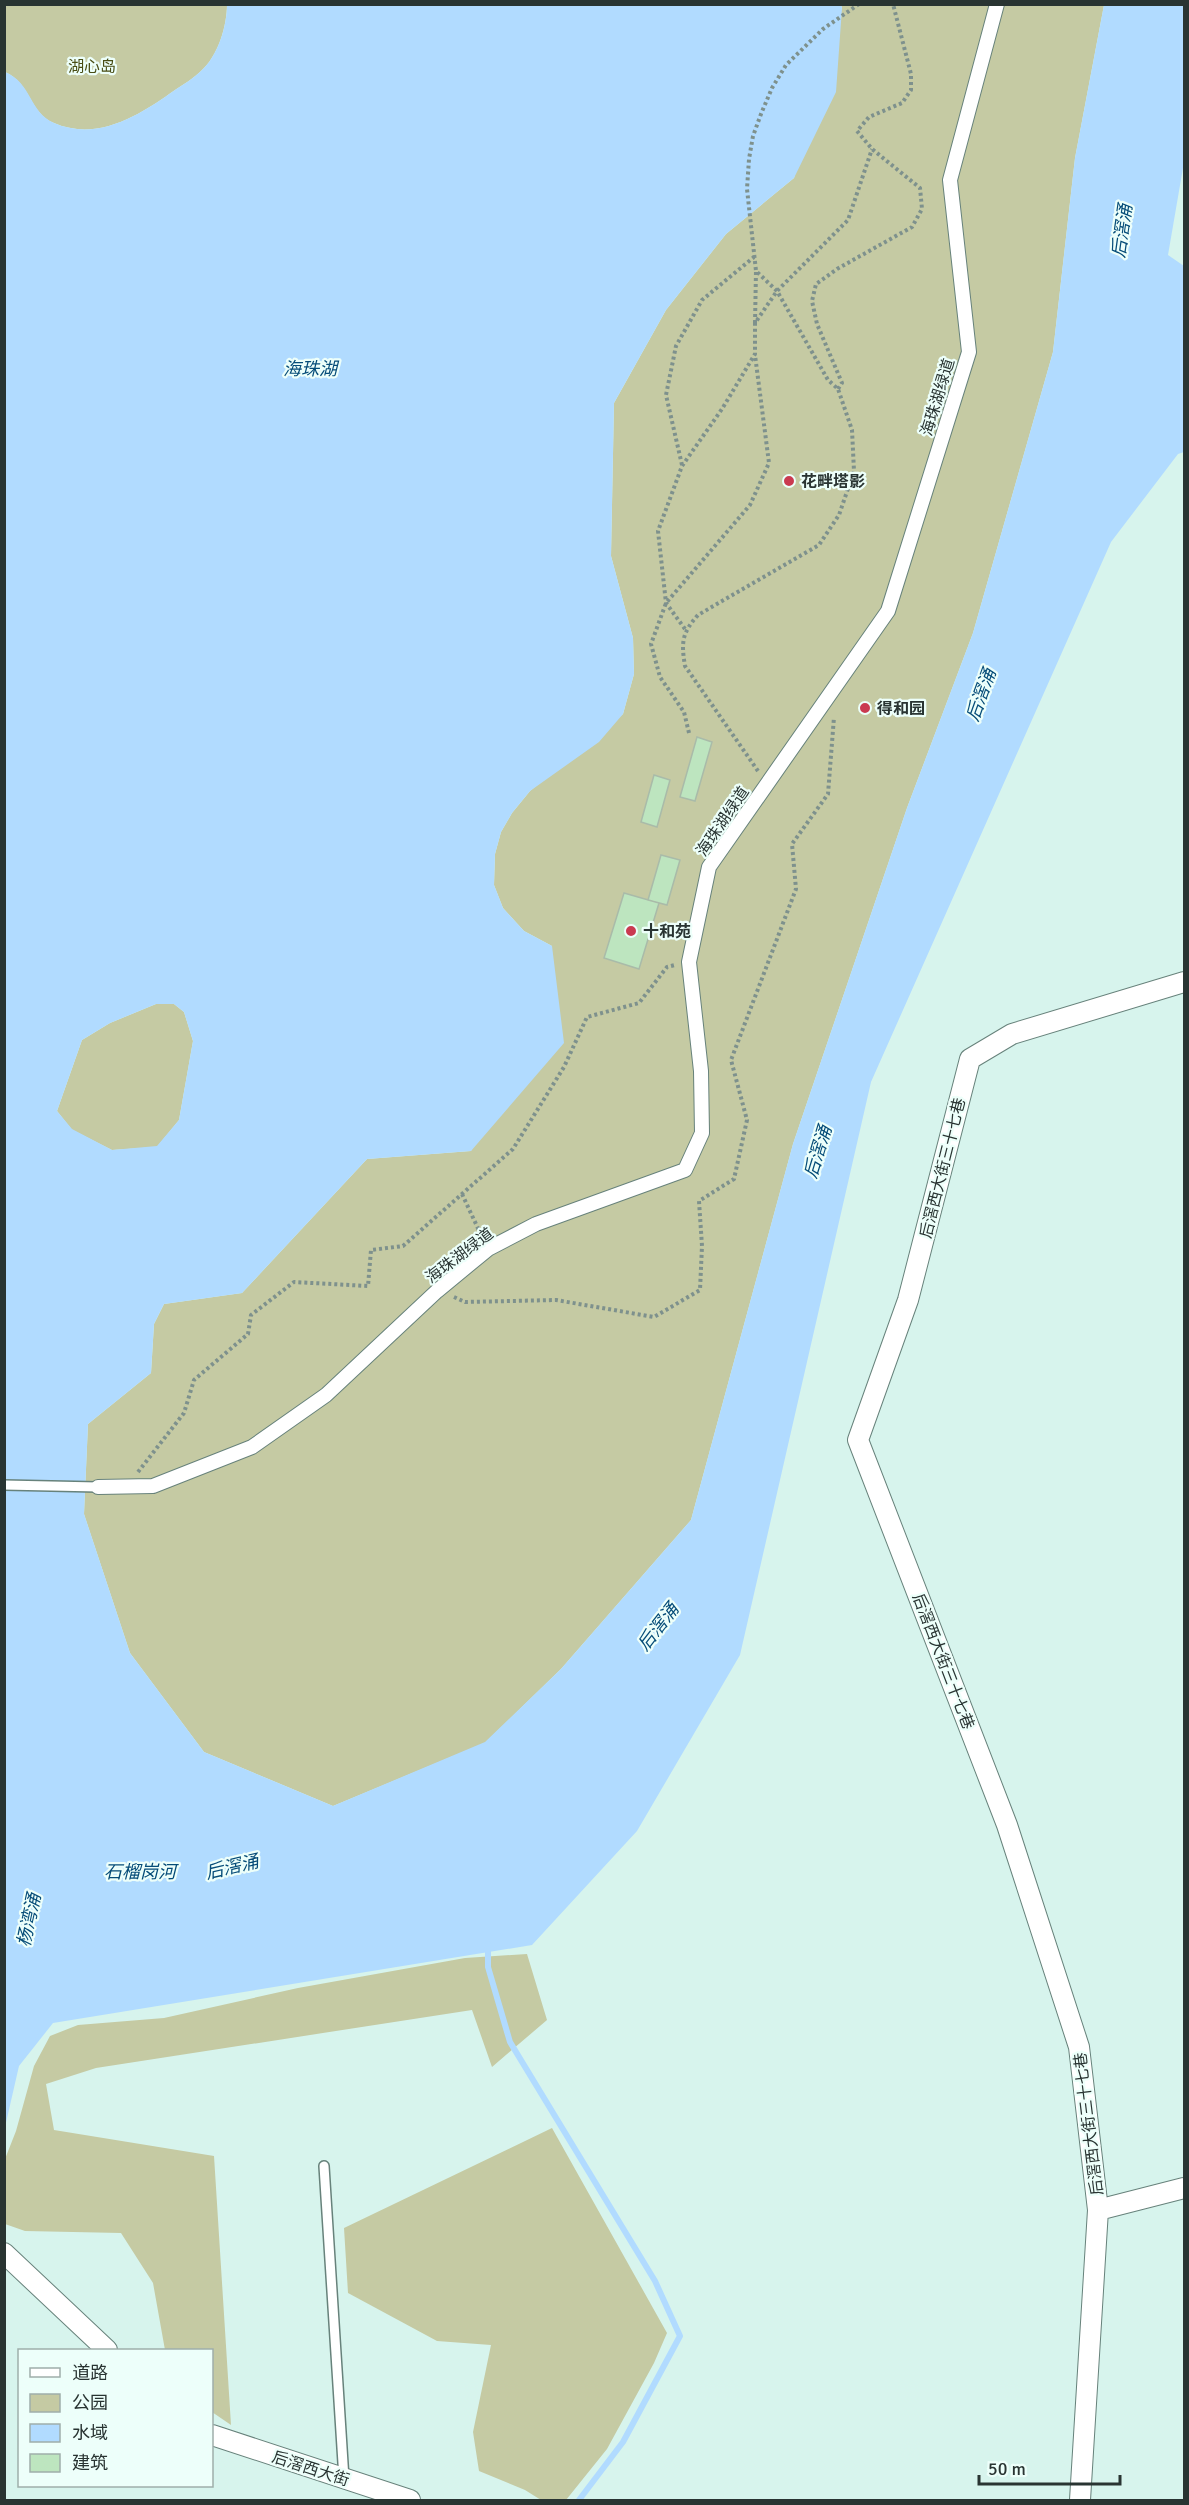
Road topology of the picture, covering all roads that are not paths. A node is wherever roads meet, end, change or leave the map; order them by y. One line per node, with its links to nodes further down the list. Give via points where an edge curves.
1 (997, 4): 4 (street, 海珠湖绿道, via 950,180 969,352 888,611 709,867 689,962 701,1071 702,1133 685,1170 536,1224 488,1249 326,1395 252,1447 153,1486)
2 (1185, 982): 7 (street, 后滘西大街三十七巷, via 1012,1034 970,1059 908,1300 858,1440 1007,1825 1079,2047)
3 (4, 1485): 4 (lane)
4 (98, 1487)
5 (324, 2166): 11 (lane)
6 (1185, 2188): 7 (street)
7 (1098, 2210): 13 (street, 后滘西大街三十七巷)
8 (9, 2256): 9 (street)
9 (106, 2349)
10 (213, 2434): 11 (street, 后滘西大街)
11 (344, 2479): 12 (street, 后滘西大街)
12 (410, 2500)
13 (1080, 2500)

